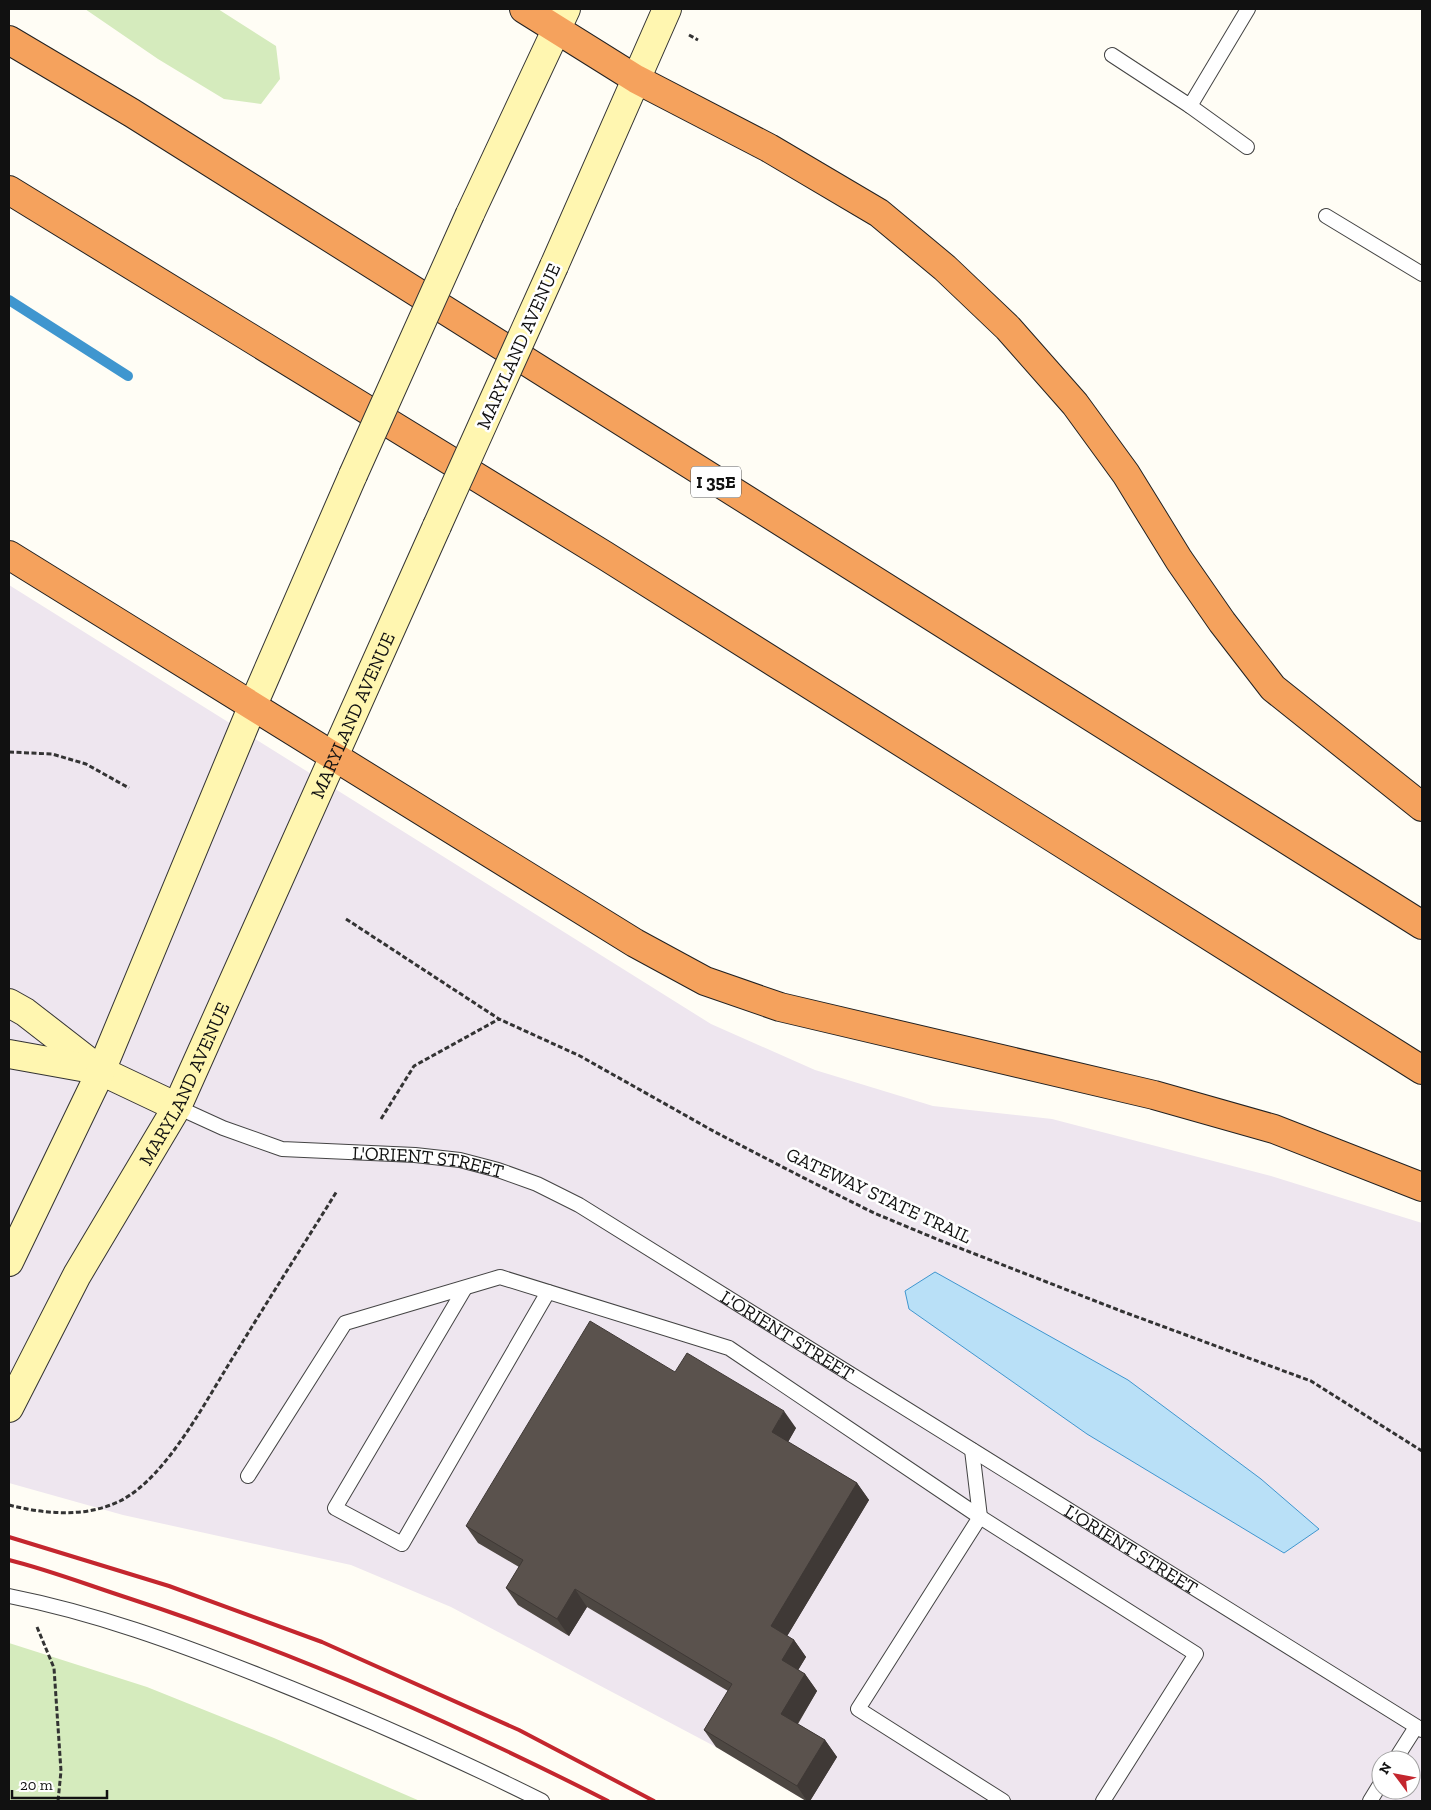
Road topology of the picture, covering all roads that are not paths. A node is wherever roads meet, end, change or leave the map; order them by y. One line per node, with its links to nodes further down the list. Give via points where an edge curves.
1 (524, 9): 4 (highway)
2 (668, 9): 7 (main road, MARYLAND AVENUE)
3 (1248, 9): 8 (lane)
4 (560, 19): 7 (highway); 14 (main road, bridge, via 341,502)
5 (9, 40): 17 (highway, I 35E, via 132,113)
6 (1112, 55): 8 (lane)
7 (636, 79): 15 (main road, MARYLAND AVENUE, bridge); 16 (highway, via 769,148 879,213 945,268 1008,328 1074,404 1126,474 1222,622 1273,688)
8 (1190, 106): 9 (lane)
9 (1247, 147)
10 (9, 190): 20 (highway, via 604,555)
11 (1326, 216): 12 (lane)
12 (1422, 274)
13 (9, 555): 14 (highway)
14 (253, 705): 15 (highway); 21 (main road)
15 (334, 756): 22 (main road, MARYLAND AVENUE); 23 (highway, via 634,943 705,981 780,1008 1154,1094 1274,1129)
16 (1422, 808)
17 (1422, 925)
18 (9, 1003): 21 (main road, L'ORIENT STREET)
19 (9, 1054): 21 (main road, L'ORIENT STREET)
20 (1422, 1070)
21 (102, 1071): 22 (main road, L'ORIENT STREET); 24 (main road)
22 (176, 1106): 27 (main road, MARYLAND AVENUE, via 77,1275); 28 (lane, L'ORIENT STREET, via 282,1149 460,1160 537,1184 579,1205)
23 (1422, 1187)
24 (9, 1262)
25 (465, 1288): 26 (lane, via 500,1277); 26 (lane, via 335,1508 402,1544); 29 (lane, via 345,1323)
26 (548, 1292): 30 (lane, via 729,1348)
27 (9, 1408)
28 (972, 1450): 30 (lane); 32 (lane, L'ORIENT STREET)
29 (248, 1476)
30 (980, 1517): 35 (lane, via 858,1710); 36 (lane, via 1196,1654)
31 (9, 1596): 34 (lane, via 54,1605 186,1646 321,1699)
32 (1419, 1729): 33 (lane)
33 (1403, 1750)
34 (542, 1801)
35 (1003, 1801)
36 (1103, 1801)

